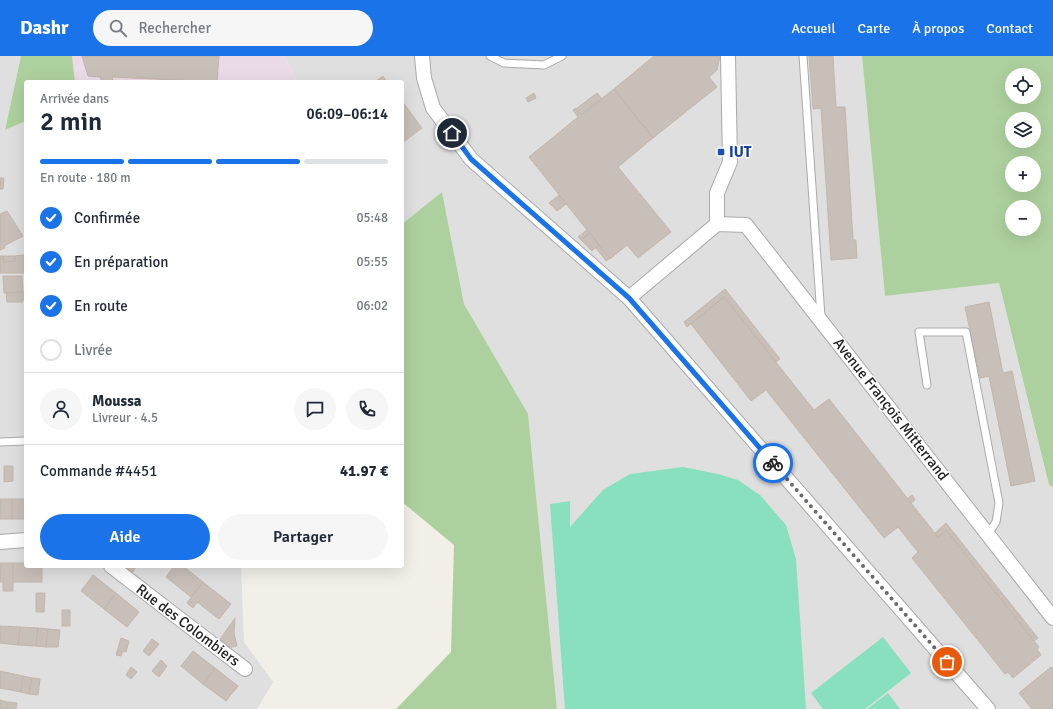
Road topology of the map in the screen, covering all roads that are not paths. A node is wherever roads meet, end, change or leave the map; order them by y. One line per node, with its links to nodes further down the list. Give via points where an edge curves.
1 (422, 56): 7 (street, via 424,78 433,108 471,159)
2 (490, 56): 3 (lane, via 504,62 544,65)
3 (562, 56)
4 (728, 56): 6 (street, via 730,162 717,193)
5 (802, 56): 8 (lane)
6 (717, 224): 7 (street); 8 (street, Avenue François Mitterrand, via 746,225)
7 (629, 298): 18 (street)
8 (821, 320): 12 (street, Avenue François Mitterrand)
9 (926, 384): 12 (lane, via 920,332 966,332 999,502 996,522)
10 (24, 441): 11 (lane)
11 (0, 442)
12 (988, 534): 16 (street, Avenue François Mitterrand)
13 (24, 540): 14 (street)
14 (0, 542)
15 (114, 568): 17 (street, Rue des Colombiers)
16 (1053, 618)
17 (245, 669)
18 (988, 709)

